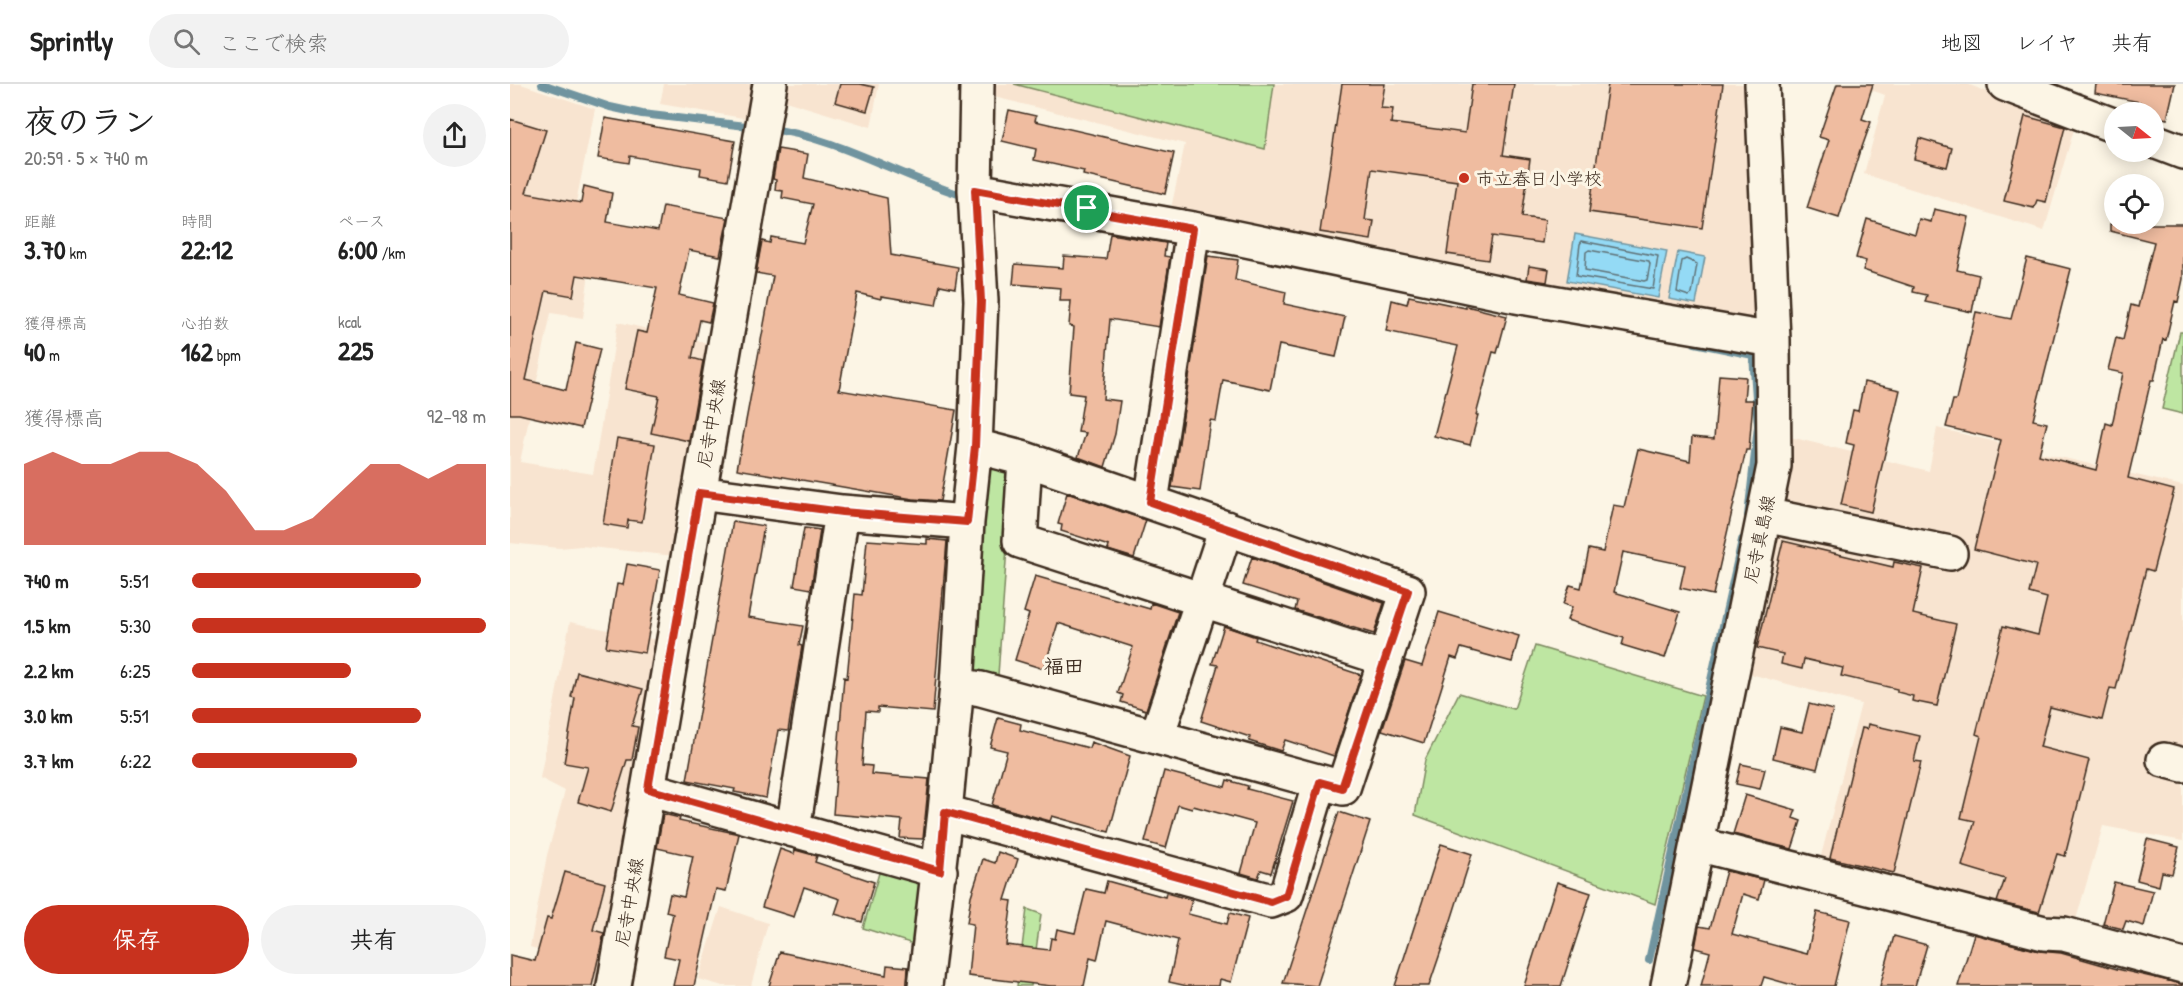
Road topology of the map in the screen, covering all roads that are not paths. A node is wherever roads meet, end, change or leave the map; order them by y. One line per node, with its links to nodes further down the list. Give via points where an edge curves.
1 (770, 84): 13 (street, 尼寺中央線)
2 (976, 84): 8 (street)
3 (1762, 84): 10 (street, 尼寺真島線)
4 (2005, 84): 5 (street)
5 (2104, 122)
6 (2164, 145): 7 (street)
7 (2183, 152)
8 (982, 197): 9 (street); 11 (street)
9 (1191, 239): 10 (street); 14 (street)
10 (1773, 340): 16 (street, 尼寺真島線, via 1774,466)
11 (985, 448): 12 (street); 17 (street)
12 (1025, 459): 14 (street); 20 (street, via 1020,541)
13 (699, 493): 15 (street); 25 (street, 尼寺中央線)
14 (1150, 502): 18 (street)
15 (842, 512): 17 (street); 27 (street)
16 (1764, 515): 19 (street); 28 (street, 尼寺真島線)
17 (967, 522): 22 (street)
18 (1226, 528): 20 (street); 21 (street, via 1408,591)
19 (1950, 552)
20 (1202, 599): 21 (street); 23 (street)
21 (1386, 659): 24 (street, via 1342,788)
22 (969, 687): 23 (street); 26 (street)
23 (1157, 736): 24 (street)
24 (1320, 782): 26 (street, via 1286,896 1271,902)
25 (648, 789): 27 (street); 31 (street, 尼寺中央線)
26 (955, 815): 29 (street)
27 (792, 830): 29 (street)
28 (1697, 844): 30 (street); 33 (street, 尼寺真島線)
29 (940, 871): 32 (street)
30 (2183, 966)
31 (614, 986)
32 (925, 986)
33 (1668, 986)

